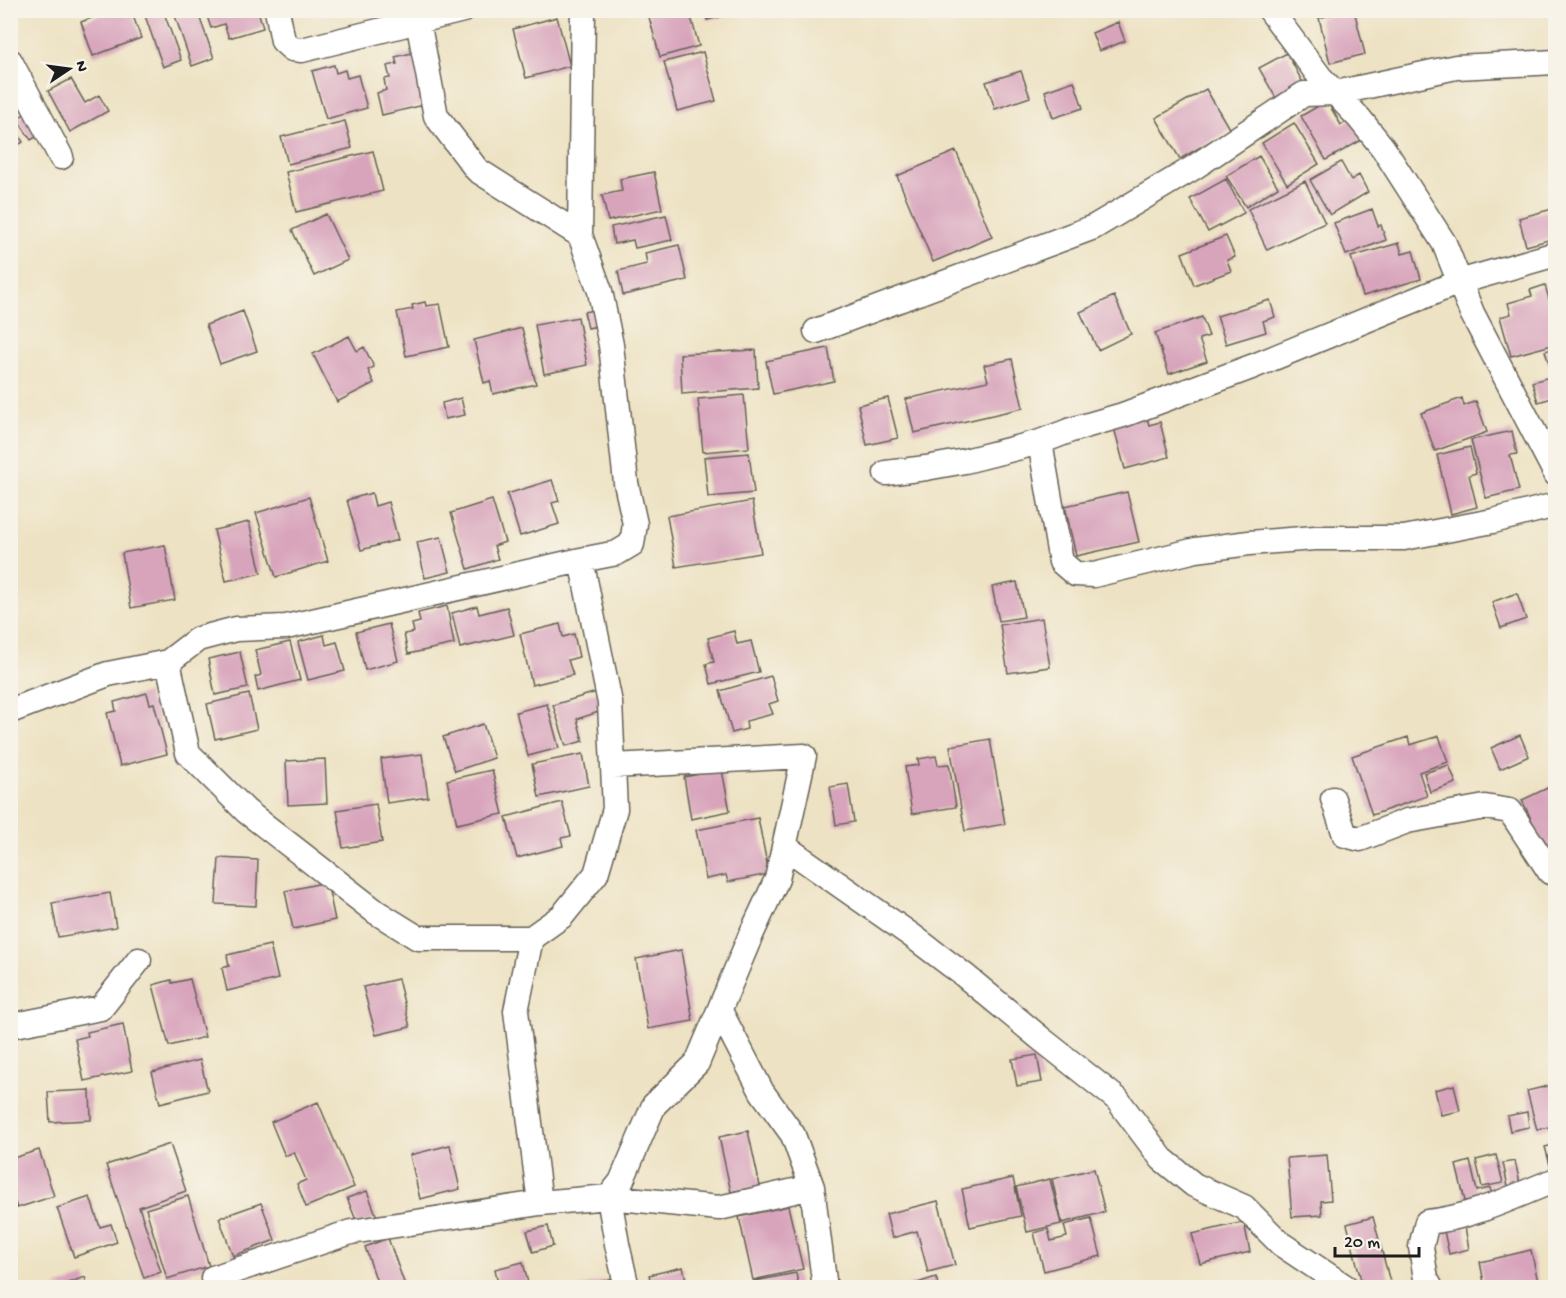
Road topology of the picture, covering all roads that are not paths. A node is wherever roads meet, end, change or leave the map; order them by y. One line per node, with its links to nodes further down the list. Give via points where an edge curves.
1 (277, 10): 5 (street, via 283,40 292,49 302,50)
2 (463, 10): 5 (street)
3 (583, 10): 10 (street)
4 (1270, 10): 8 (street)
5 (418, 21): 10 (street, via 436,116 463,152 477,170)
6 (10, 61): 9 (street)
7 (1556, 62): 8 (street, via 1456,67)
8 (1336, 93): 12 (street, via 1395,164 1444,243); 13 (street, via 1304,94 1193,168 1094,226)
9 (61, 157)
10 (580, 236): 18 (street, via 600,291 611,345 626,483 635,524 632,544 617,553)
11 (1556, 254): 12 (street)
12 (1459, 282): 14 (street, via 1254,366); 16 (street)
13 (816, 331)
14 (1040, 442): 15 (street, via 965,461); 17 (street, via 1061,562 1075,574 1094,575 1196,550 1249,543 1404,538)
15 (886, 473)
16 (1556, 474)
17 (1556, 505)
18 (581, 560): 19 (street, via 286,627 236,629 207,636); 21 (street, via 610,703)
19 (168, 662): 20 (street, via 108,674); 25 (street, via 188,753 246,811 376,912 418,938)
20 (10, 711)
21 (613, 766): 23 (street, via 804,756); 25 (street, via 615,809 596,874 562,916)
22 (1333, 799): 24 (street, via 1345,835 1360,839 1407,821 1485,807 1510,811 1550,872)
23 (784, 846): 27 (street, via 777,879); 36 (street, via 964,975 1118,1099 1162,1158 1194,1185 1244,1207 1281,1244)
24 (1556, 872)
25 (531, 938): 32 (street, via 516,1011)
26 (139, 960): 28 (street, via 101,1008)
27 (720, 1011): 30 (street, via 762,1092 793,1135); 31 (street, via 698,1064 654,1105 621,1182)
28 (10, 1026)
29 (1556, 1180): 37 (street, via 1479,1210 1427,1222 1421,1247)
30 (812, 1187): 31 (street, via 719,1208); 35 (street)
31 (609, 1197): 32 (street); 34 (street)
32 (540, 1203): 33 (street, via 351,1232)
33 (213, 1278)
34 (627, 1287)
35 (825, 1287)
36 (1347, 1287)
37 (1431, 1287)

